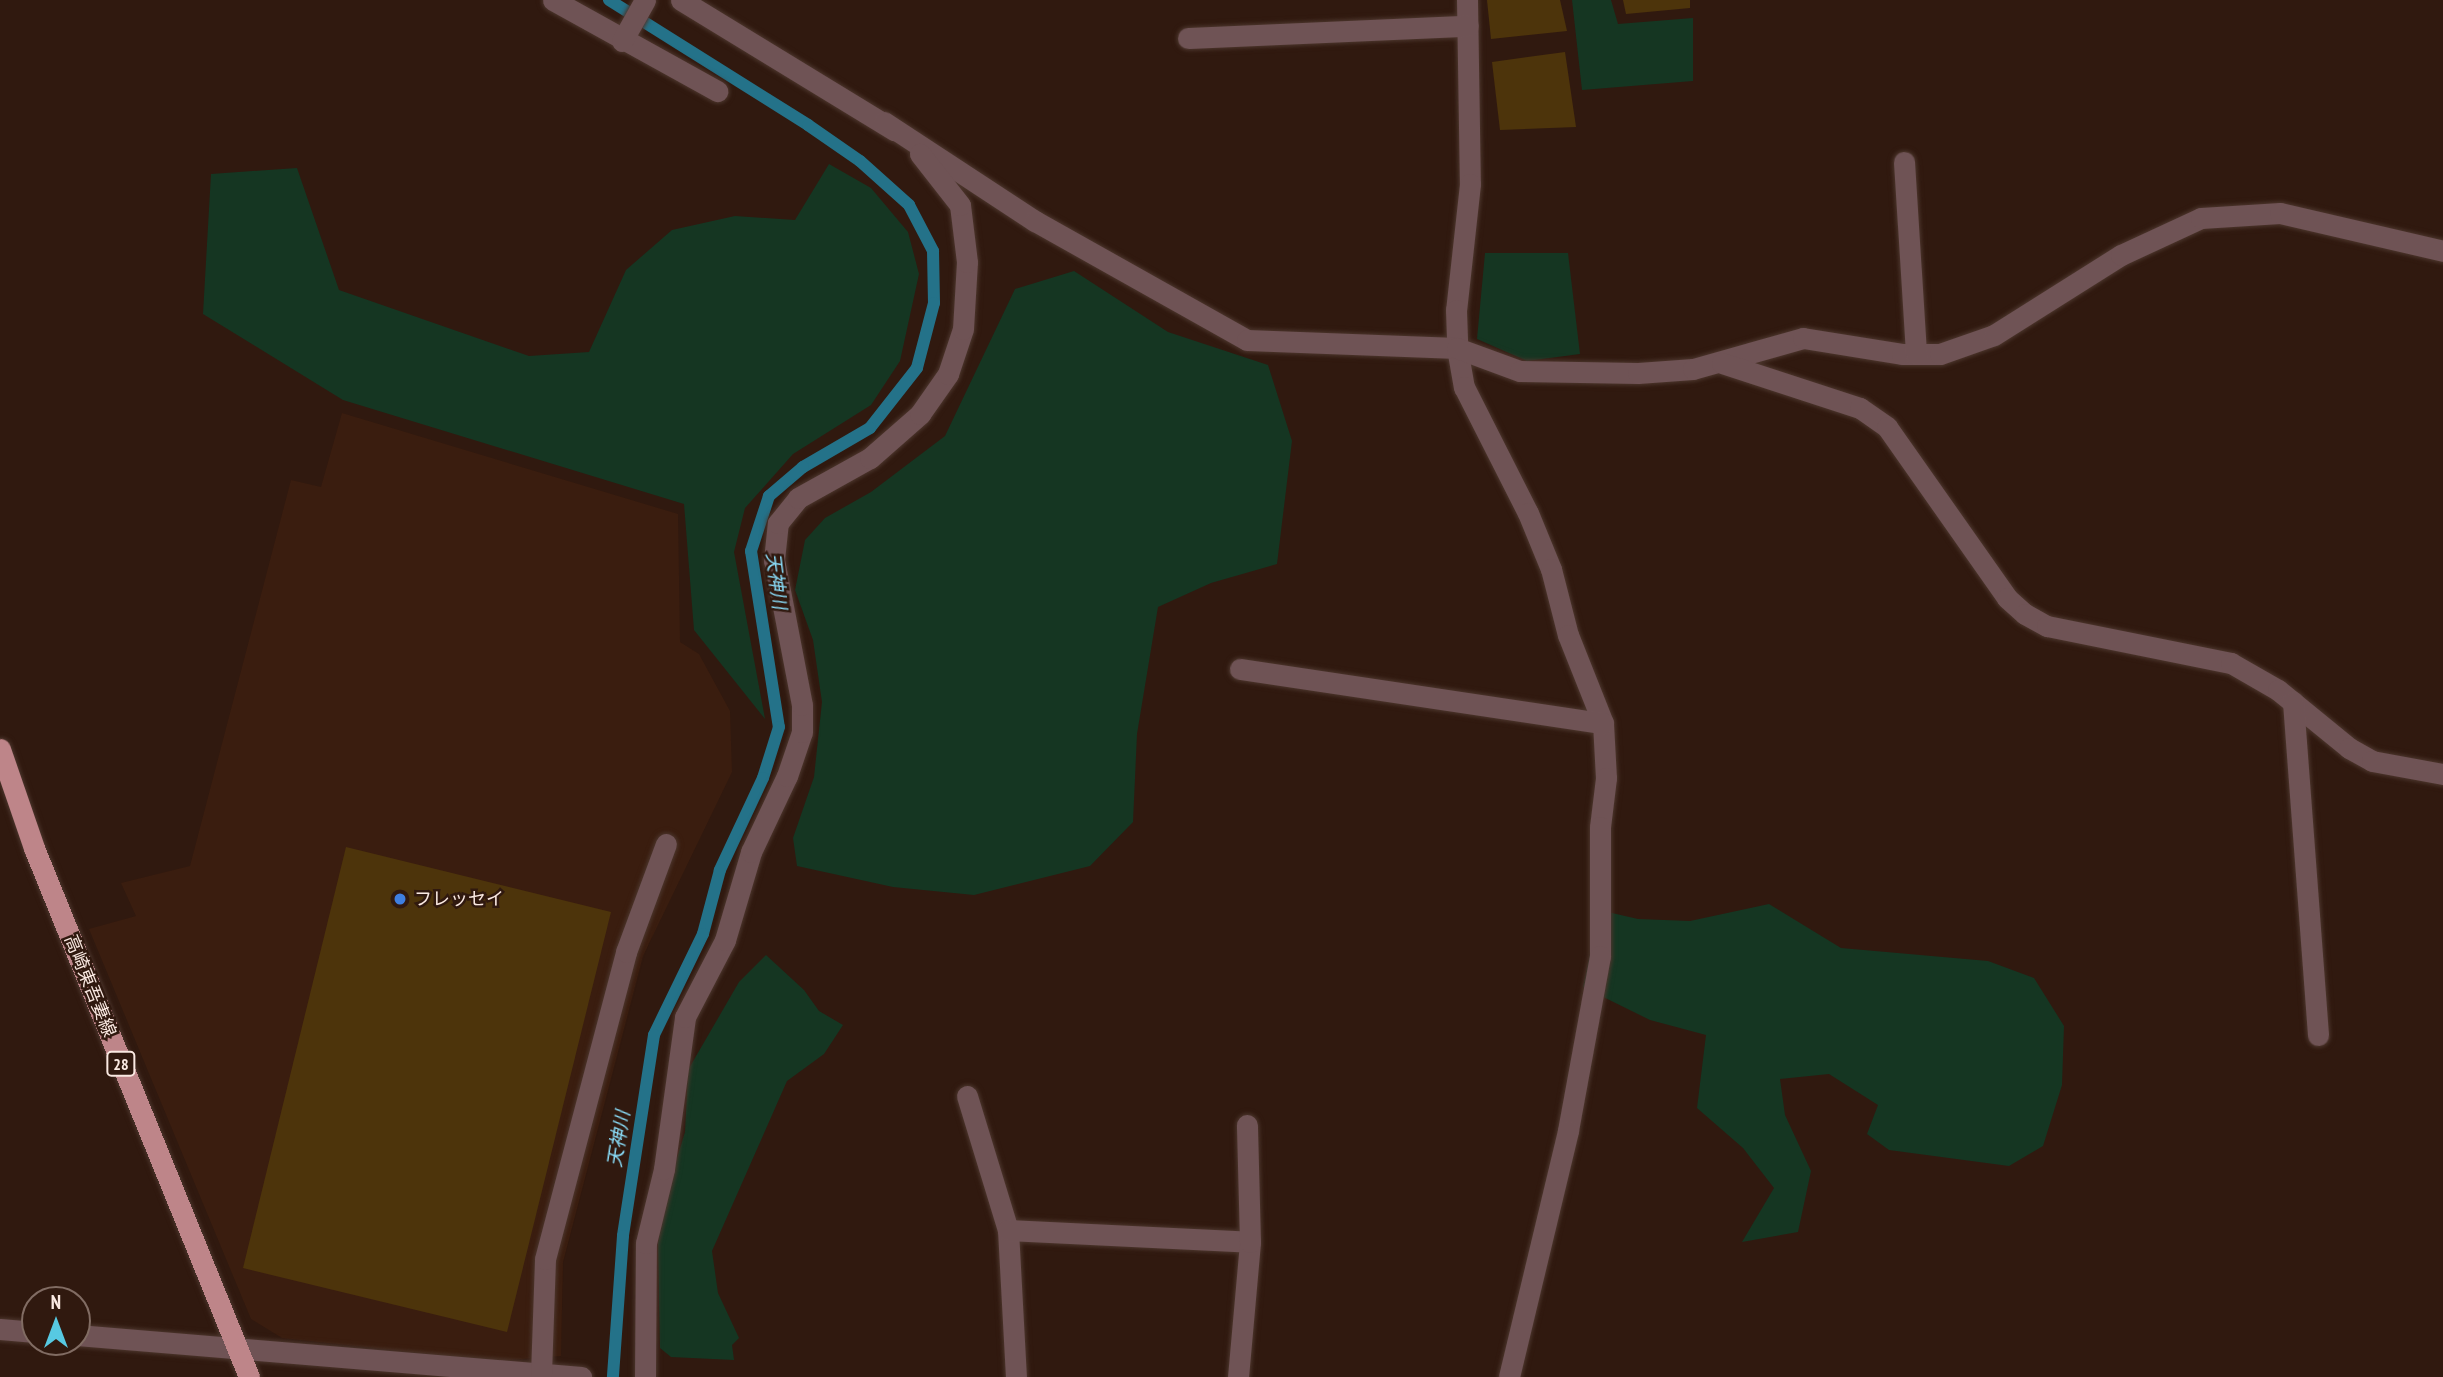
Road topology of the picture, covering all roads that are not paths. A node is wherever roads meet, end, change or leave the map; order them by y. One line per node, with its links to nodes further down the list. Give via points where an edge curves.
1 (553, 0): 6 (street)
2 (645, 0): 6 (street)
3 (681, 0): 9 (street)
4 (1467, 0): 5 (street)
5 (1468, 26): 7 (street); 12 (street, via 1470,184 1456,310)
6 (625, 36): 8 (street)
7 (1188, 38)
8 (717, 91)
9 (884, 122): 12 (street, via 1035,220 1247,340); 33 (street, via 927,160 960,205 967,262 963,330 948,374 920,414 870,458 798,498 778,523 774,560 802,705 802,732 751,852 725,940 685,1017 664,1169 646,1243)
10 (1905, 162): 13 (street)
11 (2443, 251): 13 (street, via 2280,213 2201,218 2122,255 1994,335 1940,354)
12 (1457, 348): 14 (street, via 1520,372 1638,373); 17 (street, via 1464,387 1528,513)
13 (1916, 354): 14 (street, via 1803,338)
14 (1722, 363): 16 (street, via 1860,408 1887,427 2007,598 2025,614 2047,626 2231,663)
15 (1240, 669): 17 (street)
16 (2293, 702): 19 (street, via 2372,761); 21 (street)
17 (1603, 723): 36 (street, via 1601,956 1568,1131)
18 (0, 749): 29 (main road, 高崎東吾妻線 / 28, via 34,848)
19 (2443, 775)
20 (666, 844): 30 (street, via 626,951 545,1259)
21 (2318, 1035)
22 (967, 1096): 24 (street)
23 (1247, 1125): 25 (street)
24 (1009, 1230): 25 (street); 34 (street)
25 (1250, 1242): 35 (street)
26 (0, 1329): 27 (street)
27 (21, 1331)
28 (91, 1336): 29 (street)
29 (236, 1348): 30 (street); 31 (main road, 高崎東吾妻線 / 28)
30 (541, 1374): 32 (street)
31 (249, 1377)
32 (579, 1377)
33 (645, 1377)
34 (1016, 1377)
35 (1238, 1377)
36 (1509, 1377)

